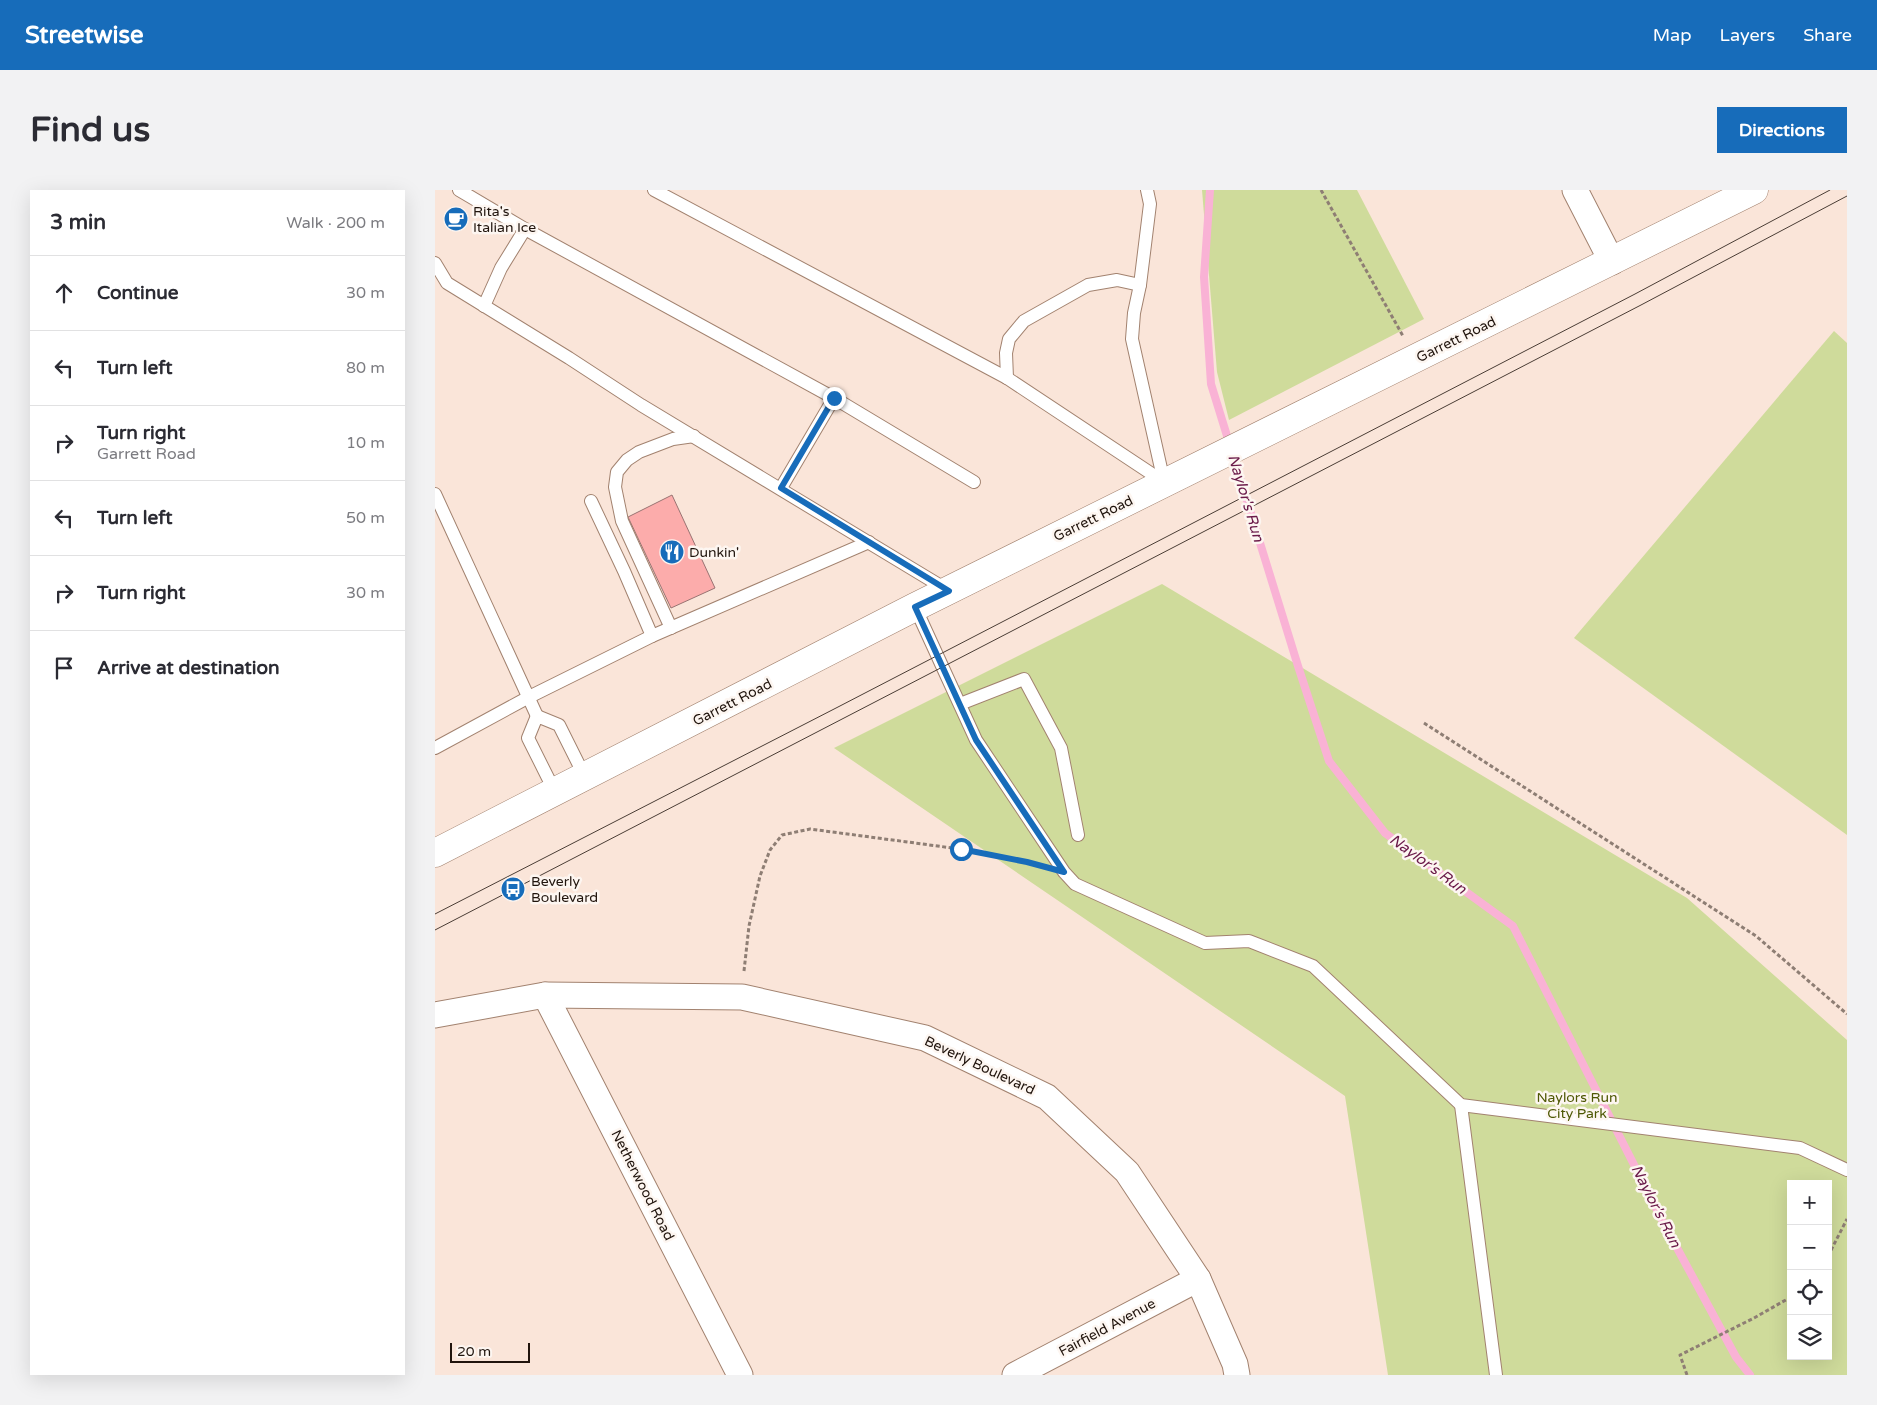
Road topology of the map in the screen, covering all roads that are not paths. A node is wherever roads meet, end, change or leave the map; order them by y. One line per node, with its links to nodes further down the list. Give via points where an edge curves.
1 (459, 190): 6 (lane)
2 (654, 190): 13 (lane)
3 (1147, 190): 10 (lane, via 1149,204)
4 (1575, 190): 7 (street)
5 (1754, 190): 7 (main road, Garrett Road)
6 (525, 229): 12 (lane, via 501,268); 14 (lane)
7 (1612, 262): 17 (main road, Garrett Road)
8 (435, 263): 9 (lane)
9 (447, 283): 11 (lane); 12 (lane)
10 (1141, 285): 13 (lane, via 1117,280 1088,285 1024,321 1009,339); 17 (lane, via 1132,339)
11 (435, 288)
12 (484, 306): 15 (lane)
13 (1007, 378): 17 (lane)
14 (834, 398): 16 (lane); 18 (lane)
15 (694, 436): 18 (lane); 24 (lane, via 673,439 633,456 617,472 615,487 622,521)
16 (974, 482)
17 (1164, 482): 22 (main road, Garrett Road)
18 (781, 488): 21 (lane)
19 (435, 494): 26 (lane)
20 (591, 501): 25 (lane)
21 (869, 542): 22 (lane); 24 (lane)
22 (949, 591): 23 (main road, Garrett Road)
23 (915, 607): 27 (lane); 30 (main road, Garrett Road)
24 (671, 628): 25 (lane)
25 (652, 636): 26 (lane)
26 (529, 697): 28 (lane); 29 (lane)
27 (960, 704): 32 (lane, via 1024,679 1061,748); 36 (lane, via 976,740 1075,884 1205,943 1249,941 1313,966)
28 (537, 716): 30 (lane, via 559,725); 31 (lane, via 528,738)
29 (435, 748)
30 (585, 777): 31 (main road, Garrett Road)
31 (555, 792): 33 (main road, Garrett Road)
32 (1078, 835)
33 (435, 853)
34 (545, 995): 35 (street, Beverly Boulevard); 38 (street, Beverly Boulevard, via 742,997 925,1038 1047,1096 1127,1172); 39 (street, Netherwood Road)
35 (435, 1016)
36 (1461, 1105): 37 (lane, via 1801,1148); 42 (lane)
37 (1847, 1170)
38 (1198, 1279): 40 (street, Fairfield Avenue); 41 (street, Beverly Boulevard)
39 (741, 1375)
40 (1015, 1375)
41 (1237, 1375)
42 (1496, 1375)

